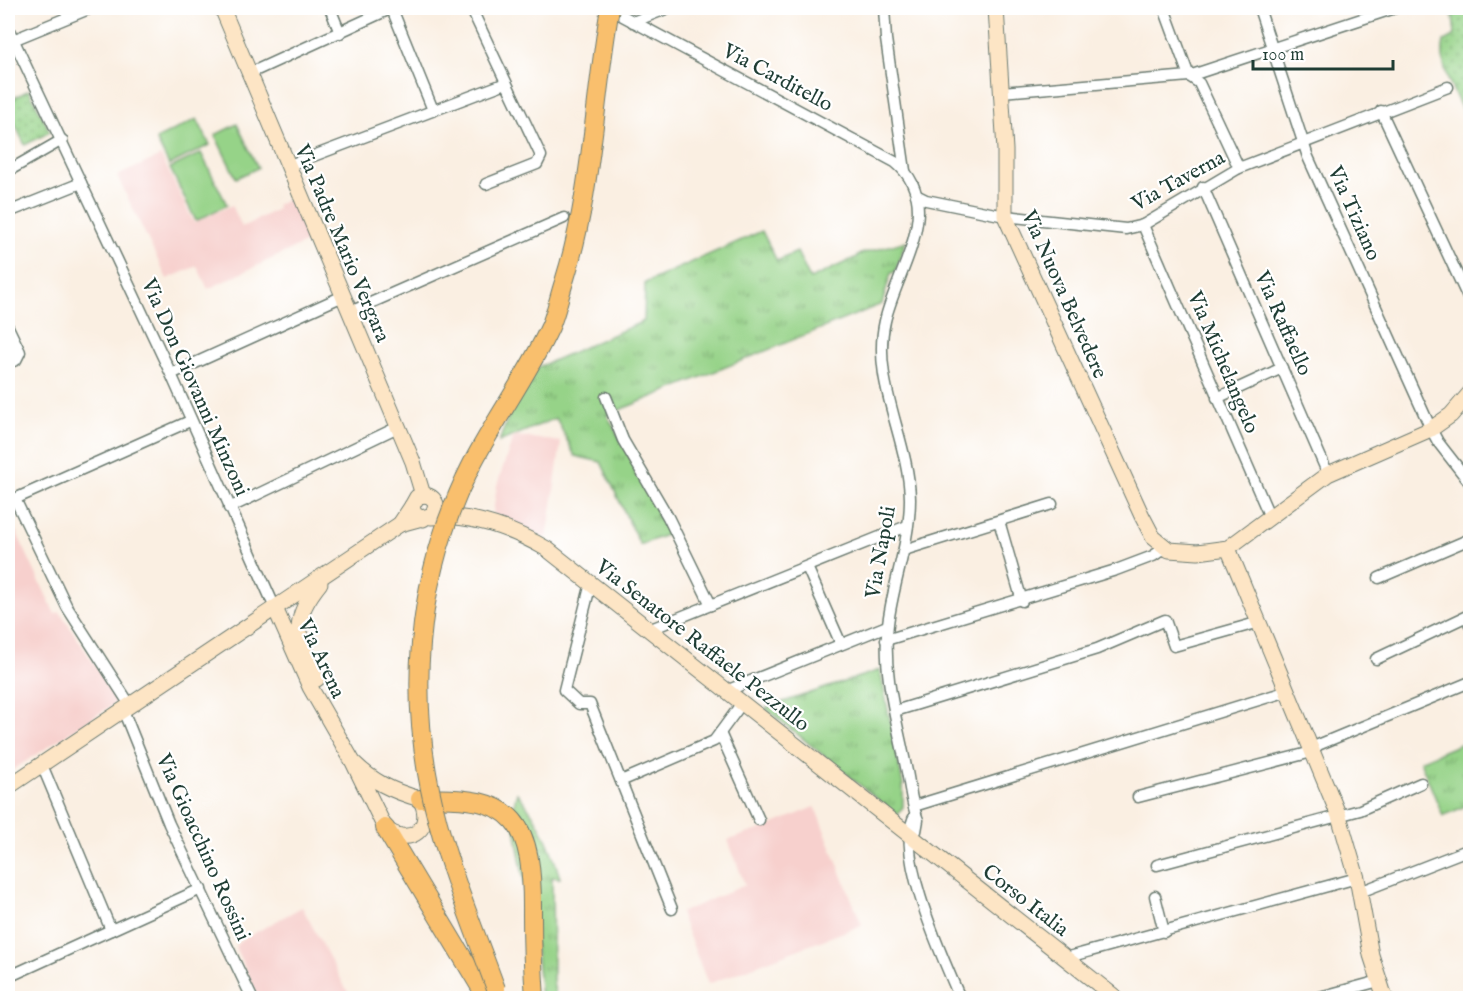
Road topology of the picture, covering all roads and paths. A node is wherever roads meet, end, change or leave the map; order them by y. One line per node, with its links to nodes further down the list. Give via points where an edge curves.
1 (91, 8): 16 (street)
2 (222, 8): 18 (street, Via Padre Mario Vergara)
3 (330, 8): 15 (street)
4 (392, 8): 15 (street); 23 (street)
5 (471, 8): 20 (street)
6 (609, 8): 13 (street, Via Carditello); 115 (highway, bridge, via 589,167 574,249 550,326 471,467 431,572 422,619 419,720 426,770 439,825)
7 (668, 8): 13 (street)
8 (884, 8): 30 (street)
9 (996, 8): 22 (street, Via Nuova Belvedere)
10 (1164, 8): 19 (street)
11 (1259, 8): 17 (street, Via Tiziano)
12 (1395, 8): 17 (street)
13 (633, 22): 30 (street, Via Carditello)
14 (8, 28): 16 (street, Via Don Giovanni Minzoni)
15 (340, 33): 18 (street)
16 (12, 46): 25 (street, Via Don Giovanni Minzoni)
17 (1272, 48): 19 (street); 26 (street, Via Tiziano)
18 (248, 74): 27 (street, Via Padre Mario Vergara)
19 (1189, 76): 22 (street); 28 (street, via 1199,83)
20 (506, 83): 23 (street); 32 (street, via 541,159)
21 (1448, 87): 24 (street, Via Taverna)
22 (1002, 92): 36 (street, Via Nuova Belvedere)
23 (433, 110): 27 (street)
24 (1382, 111): 26 (street, Via Taverna); 40 (street)
25 (62, 140): 29 (street); 31 (street, Via Don Giovanni Minzoni)
26 (1303, 142): 28 (street, Via Taverna); 51 (street, Via Tiziano)
27 (287, 166): 39 (street, Via Padre Mario Vergara)
28 (1239, 168): 33 (street, Via Taverna)
29 (8, 171)
30 (905, 171): 34 (street)
31 (81, 183): 35 (street); 45 (street, Via Don Giovanni Minzoni)
32 (486, 184)
33 (1203, 187): 38 (street, Via Taverna); 44 (street, Via Raffaello)
34 (916, 195): 36 (street, Via Taverna); 64 (street, Via Napoli, via 917,232 884,322 883,374 903,447 910,499)
35 (11, 211)
36 (1005, 216): 38 (street, Via Taverna, via 1126,229); 66 (street, Via Nuova Belvedere)
37 (564, 218): 41 (street)
38 (1143, 225): 48 (street, Via Michelangelo)
39 (343, 296): 41 (street, Via Padre Mario Vergara); 45 (street)
40 (1470, 302)
41 (350, 312): 50 (street, Via Padre Mario Vergara)
42 (8, 327): 43 (street, via 20,352 16,360)
43 (8, 363)
44 (1282, 368): 48 (street); 53 (street, Via Raffaello)
45 (171, 374): 49 (street, Via Don Giovanni Minzoni)
46 (1470, 393): 51 (street, via 1451,415)
47 (606, 397): 74 (street, via 623,440 668,517)
48 (1217, 398): 60 (street, Via Michelangelo)
49 (190, 421): 55 (street); 58 (street, Via Don Giovanni Minzoni)
50 (398, 427): 56 (street, Via Padre Mario Vergara); 58 (street)
51 (1431, 429): 52 (street, Via Tiziano, via 1438,442); 53 (street)
52 (1466, 470): 54 (street, Via Tiziano)
53 (1328, 474): 60 (street)
54 (1470, 483)
55 (11, 501): 87 (street, Via Gioacchino Rossini)
56 (424, 501): 59 (street, Via Senatore Raffaele Pezzullo); 61 (street, via 436,510); 61 (street, via 414,514); 63 (street)
57 (1052, 504): 62 (street)
58 (229, 508): 75 (street, Via Don Giovanni Minzoni)
59 (455, 515): 61 (street, Via Senatore Raffaele Pezzullo); 72 (street, Via Senatore Raffaele Pezzullo, via 528,538)
60 (1269, 515): 67 (street)
61 (427, 518): 63 (street)
62 (999, 521): 68 (street); 73 (street)
63 (400, 524): 70 (street)
64 (907, 526): 68 (street, Via Napoli); 69 (street)
65 (1470, 539): 71 (street)
66 (1160, 545): 67 (street, via 1180,553); 73 (street, via 1116,570)
67 (1228, 548): 76 (street)
68 (904, 550): 78 (street, Via Napoli)
69 (807, 567): 74 (street); 81 (street)
70 (327, 573): 75 (street); 89 (street, Via Arena, via 312,594 299,625)
71 (1379, 578)
72 (591, 582): 79 (street, Via Senatore Raffaele Pezzullo); 94 (street, via 564,690 579,704 590,704)
73 (1022, 601): 80 (street)
74 (711, 605): 79 (street)
75 (275, 608): 87 (street); 89 (street, Via Arena)
76 (1260, 622): 85 (street); 88 (street, via 1174,646 1165,620 1097,649)
77 (1470, 625): 82 (street, via 1467,616)
78 (888, 626): 80 (street, Via Napoli); 81 (street)
79 (651, 629): 84 (street, Via Senatore Raffaele Pezzullo)
80 (886, 640): 88 (street, Via Napoli)
81 (841, 644): 84 (street)
82 (1376, 659)
83 (1470, 682): 91 (street, via 1318,745)
84 (726, 691): 86 (street, Via Senatore Raffaele Pezzullo)
85 (1288, 691): 91 (street); 99 (street)
86 (742, 703): 90 (street); 103 (street, Via Senatore Raffaele Pezzullo)
87 (127, 708): 93 (street); 107 (street, Via Gioacchino Rossini, via 169,824)
88 (895, 711): 99 (street, Via Napoli)
89 (331, 725): 92 (street, Via Arena)
90 (720, 733): 94 (street, via 714,741); 101 (street)
91 (1312, 752): 97 (street); 100 (street)
92 (353, 762): 98 (street, via 391,791); 102 (street)
93 (42, 765): 96 (street); 110 (street)
94 (621, 781): 109 (street)
95 (1421, 783): 100 (street)
96 (8, 787)
97 (1138, 797)
98 (420, 799): 102 (street, via 426,819 422,828 403,837); 117 (highway, via 463,798 484,802 506,813 526,839 531,861)
99 (915, 810): 103 (street, Via Napoli, via 918,827)
100 (1339, 816): 105 (street); 106 (street)
101 (759, 820)
102 (385, 828): 115 (highway)
103 (910, 836): 112 (street, Corso Italia); 118 (street, via 918,891)
104 (1470, 849): 106 (street)
105 (1157, 865)
106 (1359, 885): 111 (street); 114 (street)
107 (201, 889): 110 (street); 116 (street, Via Gioacchino Rossini)
108 (1155, 896): 111 (street)
109 (672, 909)
110 (111, 930): 113 (street)
111 (1164, 932): 112 (street)
112 (1065, 958): 119 (street, Corso Italia)
113 (8, 977)
114 (1379, 981): 120 (street); 121 (street)
115 (494, 995)
116 (252, 999)
117 (535, 999)
118 (960, 999)
119 (1116, 999)
120 (1316, 999)
121 (1385, 999)

